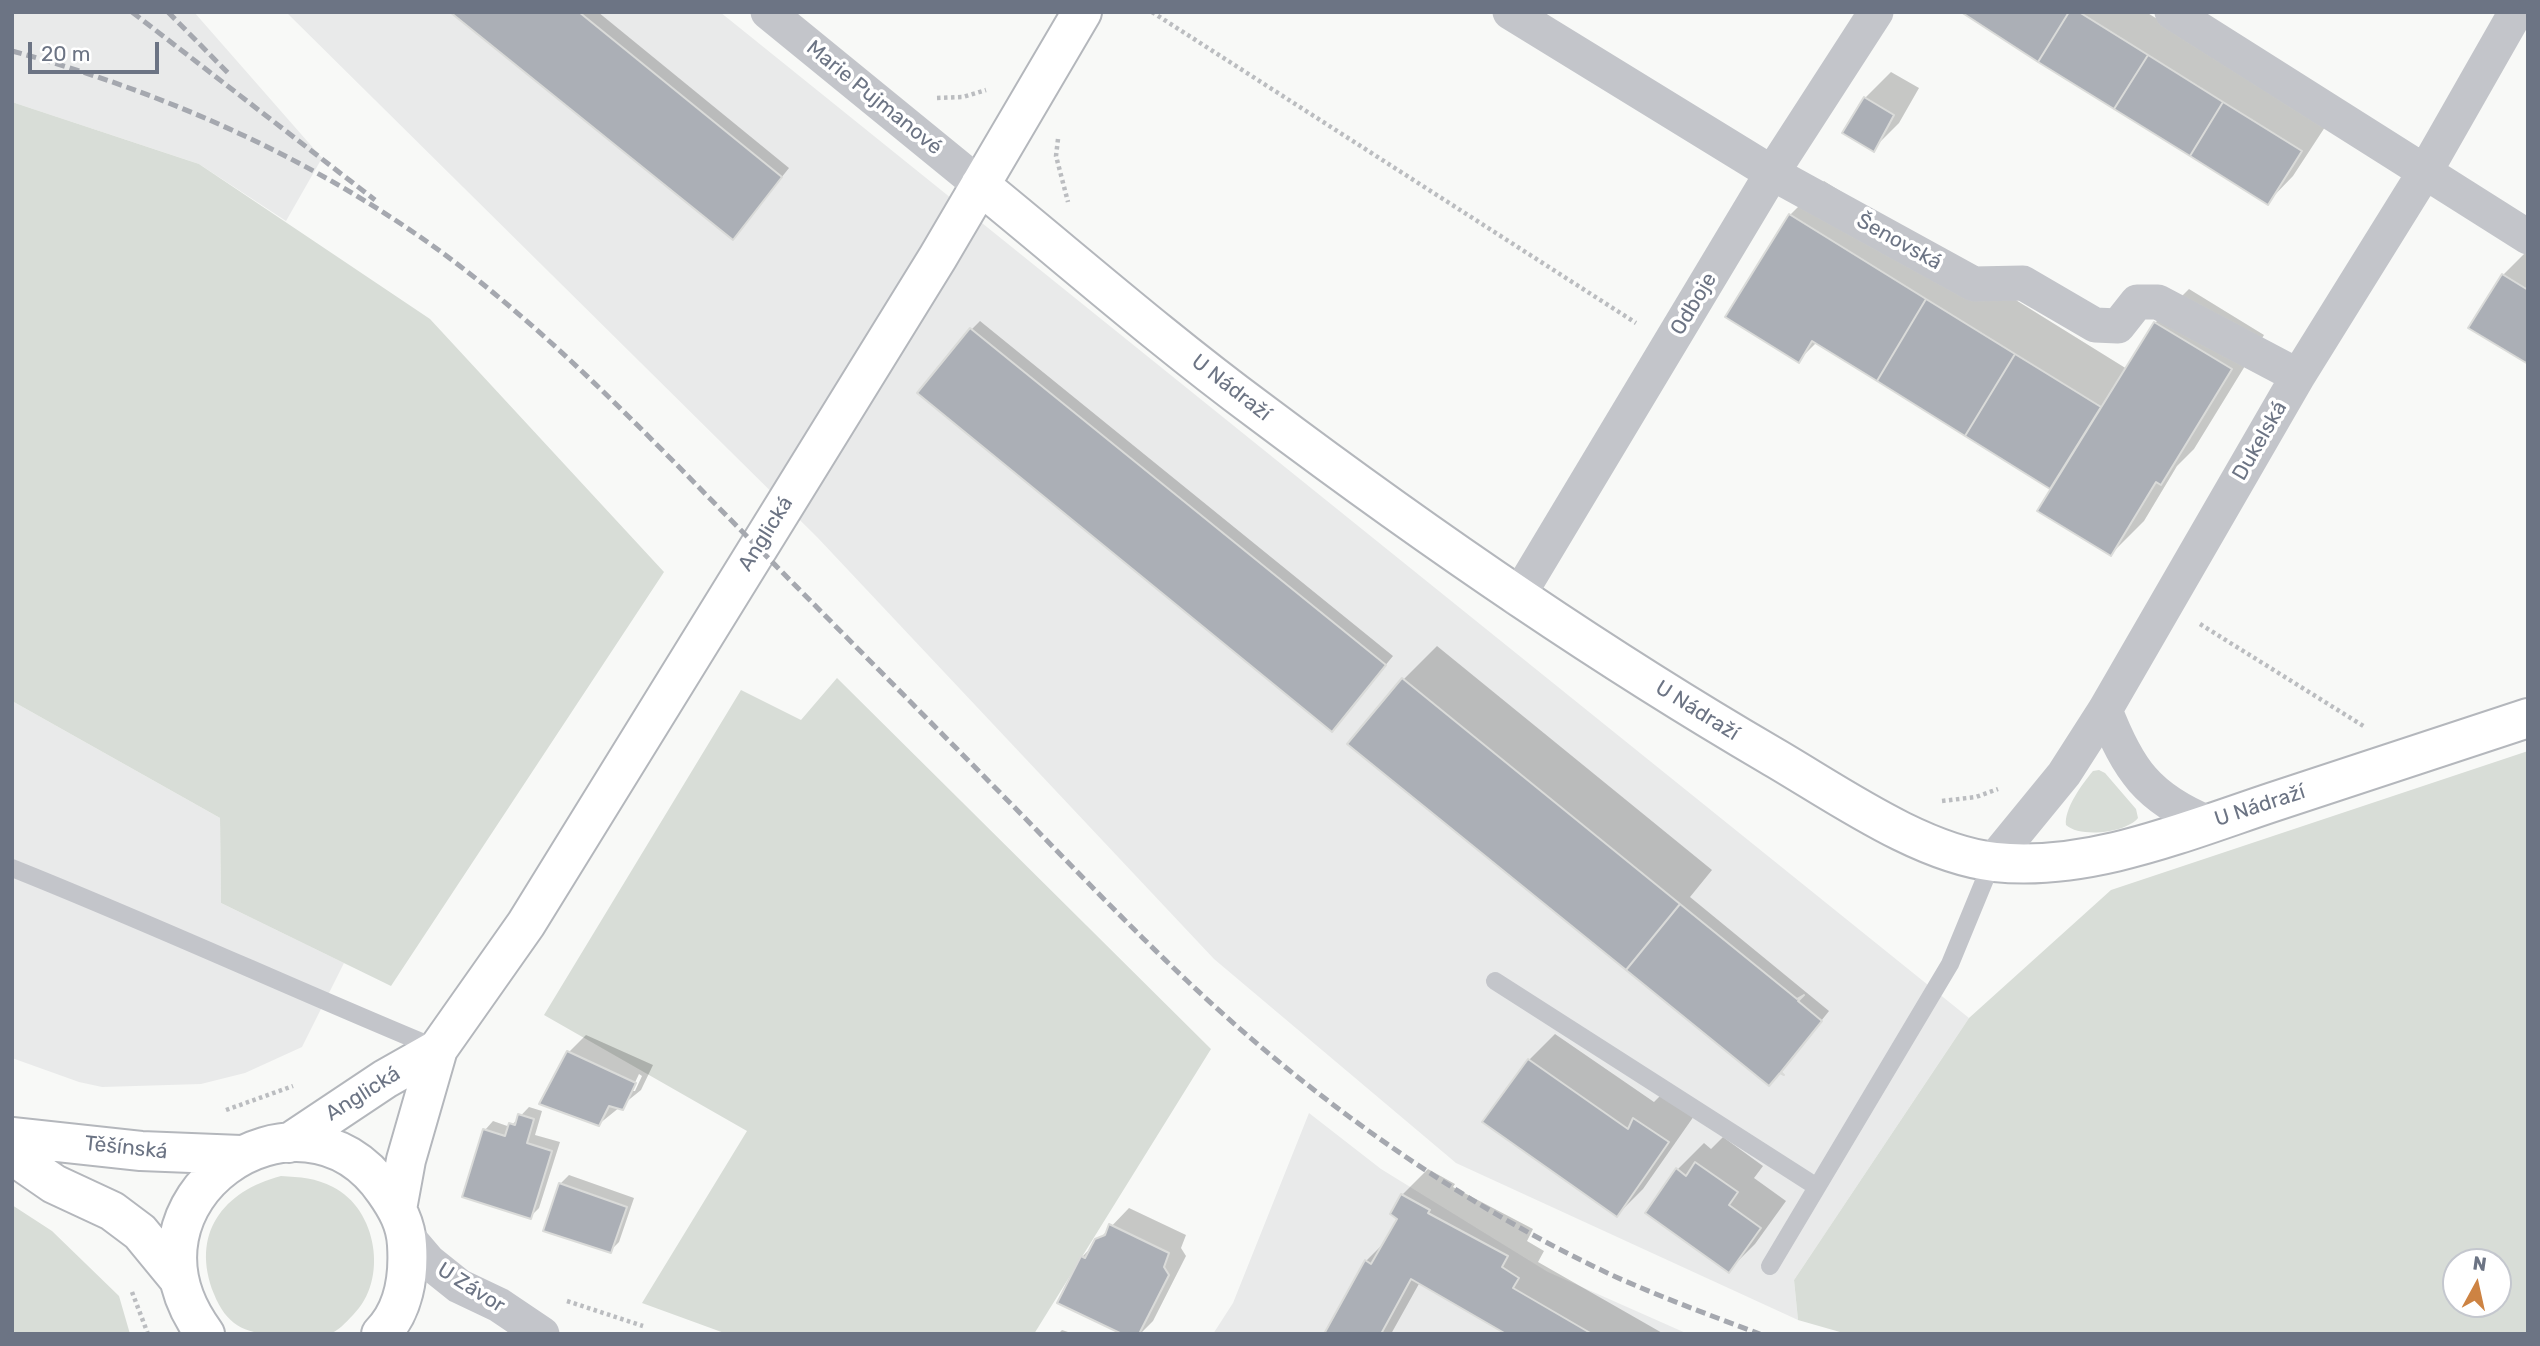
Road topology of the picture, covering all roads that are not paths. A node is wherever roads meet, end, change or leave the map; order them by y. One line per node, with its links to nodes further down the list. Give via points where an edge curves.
1 (768, 12): 9 (street, Marie Pujmanové)
2 (1082, 12): 9 (street, Anglická)
3 (1510, 12): 8 (street, Šenovská)
4 (1876, 12): 8 (street, Odboje)
5 (2172, 12): 7 (street)
6 (2516, 12): 7 (street, Dukelská)
7 (2426, 170): 10 (street); 11 (street, Dukelská)
8 (1772, 173): 11 (street, Šenovská, via 1974,284 2023,283 2095,325 2118,326 2137,302 2158,302); 12 (street, Odboje)
9 (980, 184): 12 (street, U Nádraží, via 1254,408); 19 (street, Anglická, via 526,924)
10 (2528, 237)
11 (2298, 376): 13 (street, Dukelská)
12 (1517, 598): 16 (street, U Nádraží, via 1720,726 1894,828)
13 (2105, 710): 15 (street, via 2132,770 2179,811); 16 (street, Dukelská, via 2064,774)
14 (2528, 718): 15 (street, U Nádraží)
15 (2208, 823): 16 (street, U Nádraží, via 2093,855)
16 (1992, 862): 24 (lane, via 1950,964)
17 (12, 867): 19 (lane)
18 (1495, 981): 24 (lane)
19 (438, 1049): 21 (street, Anglická); 25 (street, Anglická, via 406,1160)
20 (12, 1137): 23 (street, Těšínská, via 141,1152)
21 (289, 1143): 23 (street); 25 (street, via 319,1146 348,1157 376,1178)
22 (12, 1155): 27 (street, via 54,1184 112,1211 140,1232)
23 (241, 1155): 27 (street, via 209,1178 188,1207 178,1240)
24 (1817, 1187): 26 (lane)
25 (402, 1222): 29 (street, Anglická, via 408,1268 402,1300); 30 (street, U Závor, via 429,1262 459,1286 499,1305)
26 (1770, 1266)
27 (177, 1277): 28 (street)
28 (195, 1327)
29 (381, 1334)
30 (542, 1334)

